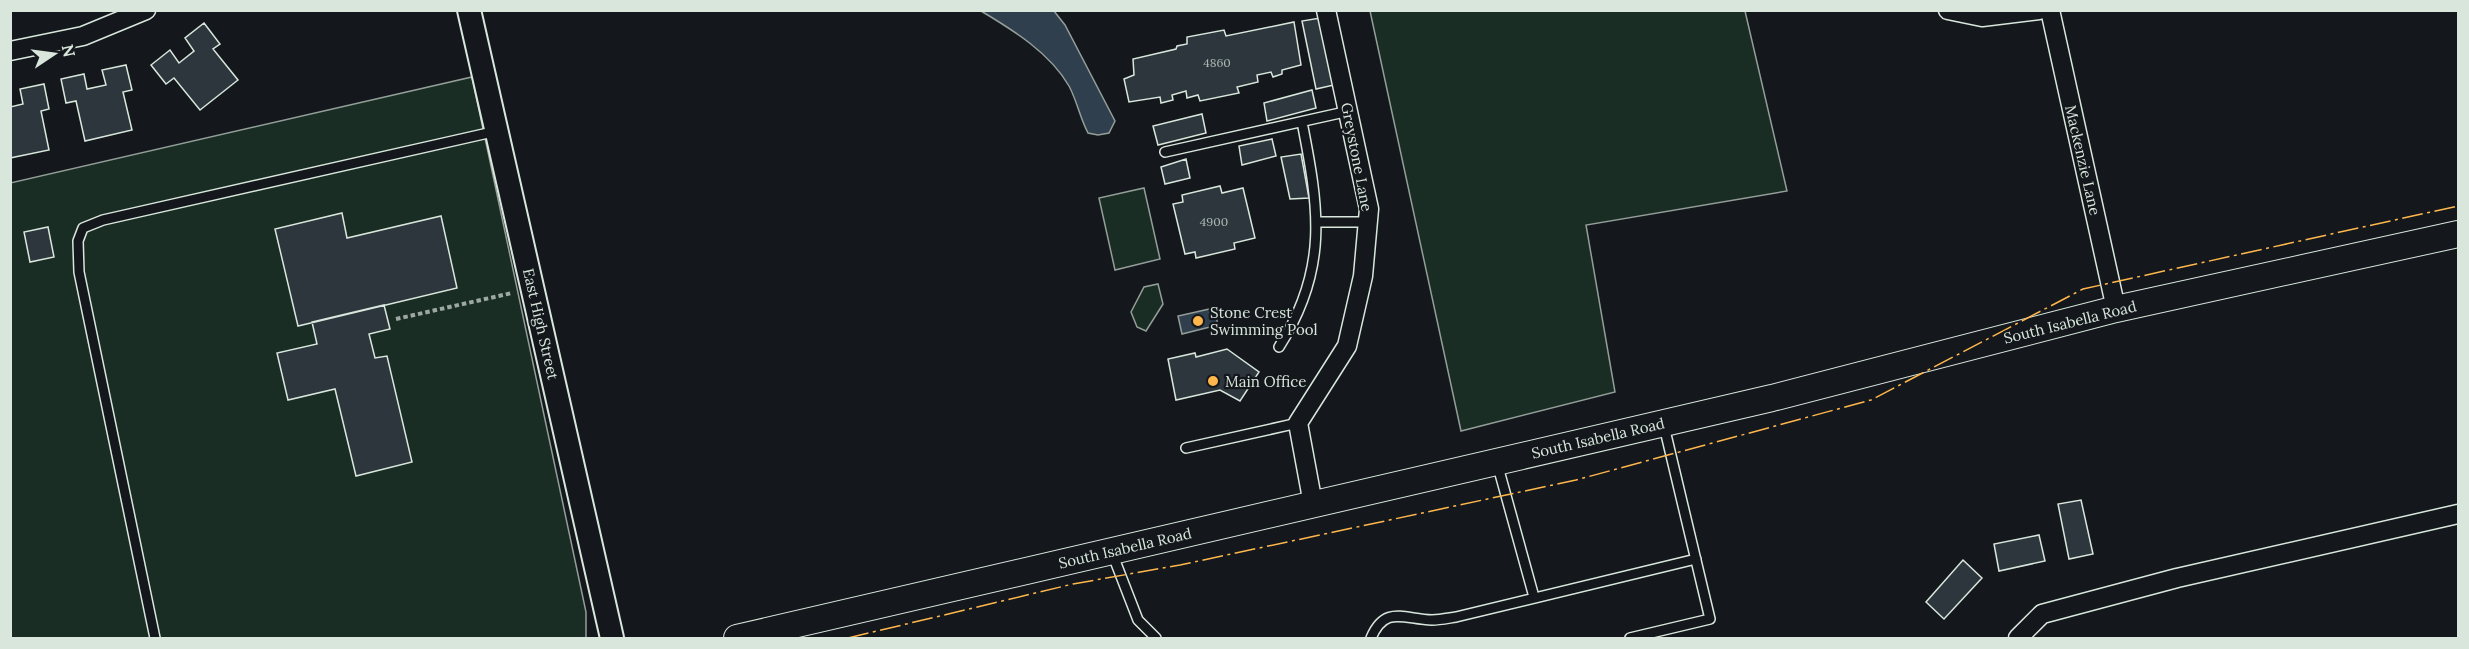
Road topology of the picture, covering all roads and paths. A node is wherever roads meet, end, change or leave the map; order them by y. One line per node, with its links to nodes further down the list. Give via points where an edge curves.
1 (146, 10): 7 (street, via 83,36)
2 (469, 10): 10 (street, East High Street)
3 (1326, 10): 8 (street, Greystone Lane)
4 (1948, 10): 5 (street, via 1982,17)
5 (2039, 10)
6 (2050, 10): 16 (street, Mackenzie Lane)
7 (10, 51)
8 (1348, 111): 9 (lane); 13 (street, Greystone Lane, via 1369,209)
9 (1302, 122): 11 (lane); 12 (lane, via 1313,174)
10 (497, 131): 15 (street, East High Street); 29 (lane, via 103,220 84,228 78,241 79,272)
11 (1165, 152)
12 (1317, 222): 13 (lane); 18 (lane, via 1307,291 1294,324)
13 (1368, 222): 19 (street, Greystone Lane, via 1363,276 1347,346)
14 (2458, 234): 16 (main road, South Isabella Road)
15 (533, 288): 17 (path); 30 (street, East High Street)
16 (2116, 309): 20 (main road, South Isabella Road)
17 (396, 319)
18 (1279, 347)
19 (1298, 423): 21 (lane); 23 (street)
20 (1664, 423): 22 (main road, South Isabella Road); 26 (lane)
21 (1186, 448)
22 (1497, 462): 23 (main road, South Isabella Road); 27 (lane)
23 (1313, 504): 25 (main road, South Isabella Road)
24 (2458, 514): 34 (street, via 2177,578 2042,614)
25 (1112, 551): 28 (main road, South Isabella Road); 31 (lane, via 1138,620)
26 (1696, 559): 27 (lane); 33 (lane, via 1710,619)
27 (1534, 597): 32 (lane, via 1456,617 1389,617 1377,625)
28 (749, 637)
29 (155, 639)
30 (612, 639)
31 (1156, 639)
32 (1371, 639)
33 (1630, 639)
34 (2018, 639)

